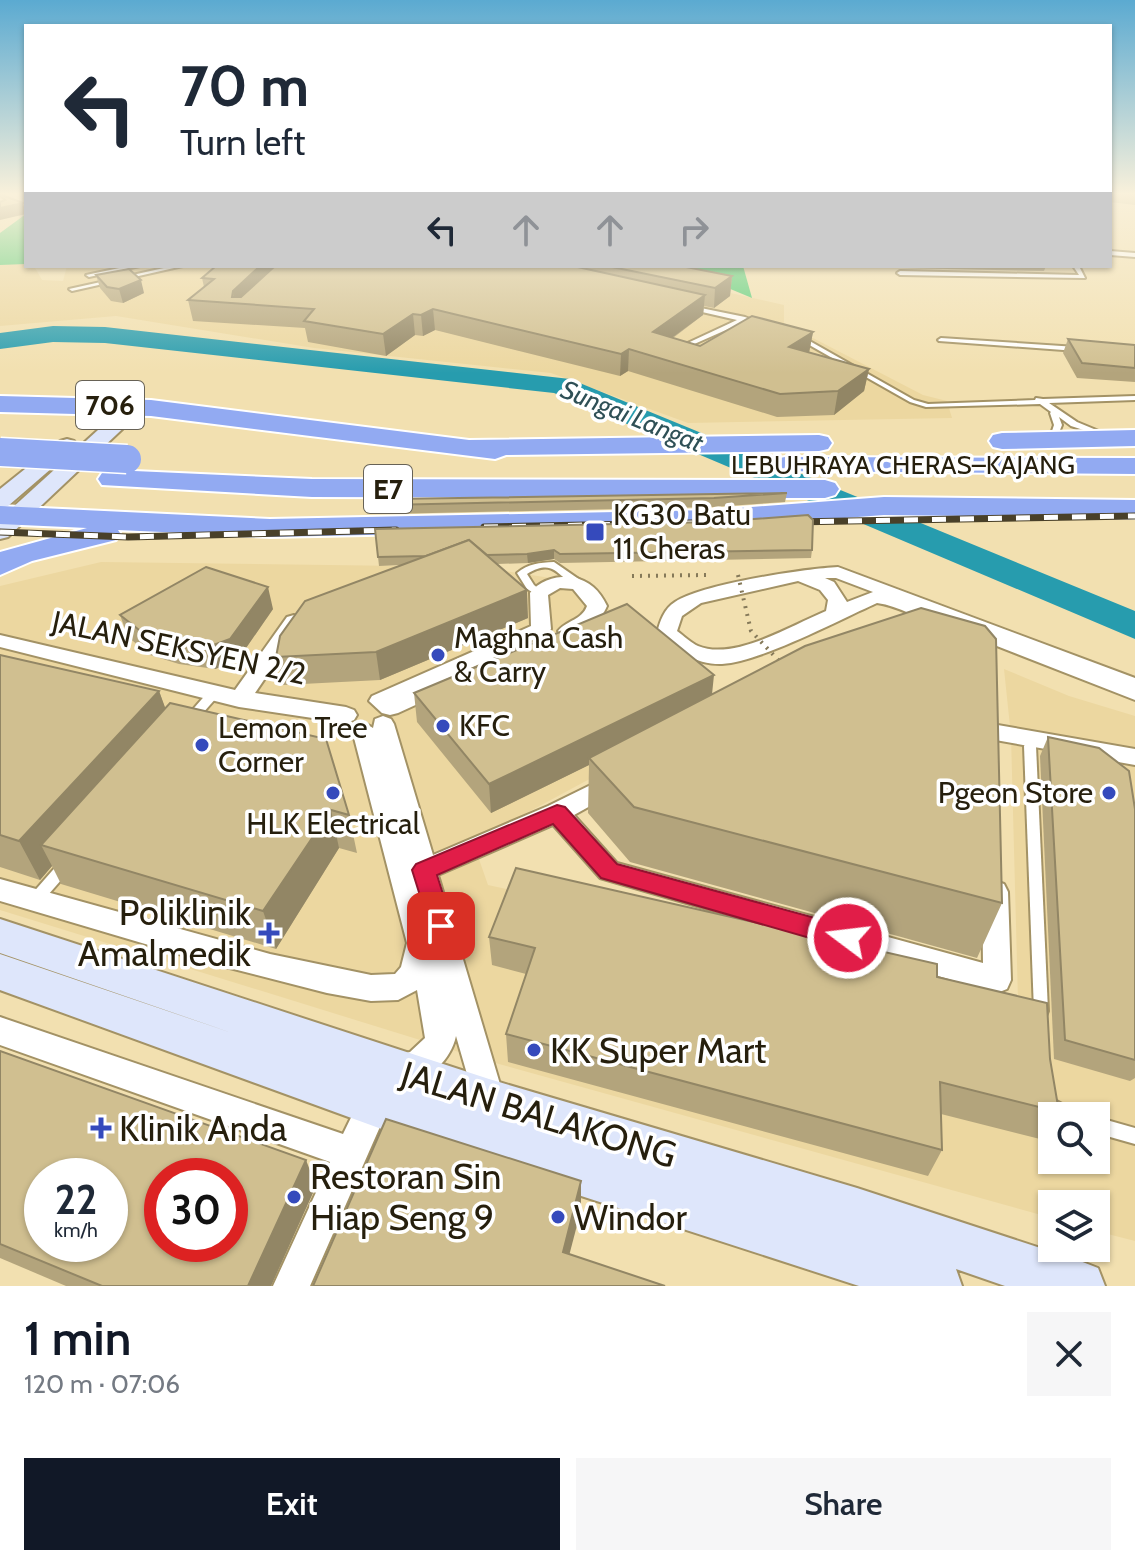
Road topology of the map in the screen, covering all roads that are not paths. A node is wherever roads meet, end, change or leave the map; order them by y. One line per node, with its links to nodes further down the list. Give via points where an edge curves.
1 (1112, 253): 2 (lane)
2 (1135, 255)
3 (126, 268): 7 (lane)
4 (171, 268): 8 (lane)
5 (1077, 268): 6 (lane, via 1083,277)
6 (900, 273)
7 (89, 275)
8 (72, 289)
9 (684, 306): 10 (lane)
10 (745, 319): 11 (lane); 14 (lane)
11 (770, 327)
12 (794, 335): 17 (lane, via 928,406)
13 (941, 340): 15 (lane)
14 (680, 349)
15 (1083, 350)
16 (1135, 398): 17 (lane)
17 (1038, 399): 20 (lane)
18 (0, 404): 22 (highway, 706, via 151,408)
19 (0, 413): 21 (highway)
20 (1054, 413): 23 (lane, via 1054,435); 25 (lane)
21 (114, 414): 22 (highway); 37 (street)
22 (218, 417): 24 (highway)
23 (1035, 440): 24 (highway); 25 (highway)
24 (472, 447): 27 (highway)
25 (1133, 447): 30 (highway, LEBUHRAYA CHERAS–KAJANG / E7)
26 (0, 452): 28 (highway, LEBUHRAYA CHERAS–KAJANG / E7, bridge)
27 (596, 465): 28 (highway, LEBUHRAYA CHERAS–KAJANG / E7); 30 (highway, LEBUHRAYA CHERAS–KAJANG / E7)
28 (120, 469): 29 (highway, LEBUHRAYA CHERAS–KAJANG / E7); 32 (highway, LEBUHRAYA CHERAS–KAJANG / E7)
29 (0, 475)
30 (661, 477): 32 (highway, LEBUHRAYA CHERAS–KAJANG / E7); 33 (highway, LEBUHRAYA CHERAS–KAJANG / E7)
31 (1135, 485): 33 (highway, LEBUHRAYA CHERAS–KAJANG / E7)
32 (417, 489): 36 (highway)
33 (884, 498): 34 (highway); 35 (highway); 36 (highway)
34 (1135, 500)
35 (1135, 509)
36 (706, 510): 38 (highway)
37 (4, 516): 38 (highway)
38 (270, 528): 39 (highway, via 112,532 35,550)
39 (0, 565)
40 (799, 575): 42 (street, via 832,590 838,599); 42 (street, via 680,605 669,616 667,633 690,651 720,658 745,653); 44 (street, via 852,575)
41 (315, 606): 47 (street, via 301,611)
42 (835, 612): 45 (street, via 875,597 898,600)
43 (0, 641): 46 (street, JALAN SEKSYEN 2/2)
44 (1135, 686)
45 (1135, 693)
46 (213, 694): 47 (street, JALAN SEKSYEN 2/2); 51 (lane)
47 (239, 700): 49 (street, JALAN SEKSYEN 2/2)
48 (991, 704): 54 (street)
49 (372, 715): 49 (street, via 541,629 539,593 547,586 577,582 593,595 597,606 584,624); 61 (street); 66 (street)
50 (175, 717): 51 (lane)
51 (190, 720): 52 (lane); 53 (lane)
52 (205, 724)
53 (180, 732)
54 (1011, 738): 55 (street, via 1031,736); 56 (street); 57 (street); 68 (lane)
55 (1135, 757)
56 (993, 763)
57 (1135, 768)
58 (633, 772): 59 (street)
59 (557, 813): 61 (street); 62 (street, via 609,871 997,980)
60 (77, 852): 64 (lane)
61 (424, 870): 72 (street)
62 (995, 871)
63 (0, 890): 64 (street)
64 (36, 899): 66 (street, via 306,975 383,990 402,986 415,973)
65 (0, 936): 70 (street, JALAN BALAKONG)
66 (421, 940): 70 (street, via 440,1041 427,1058)
67 (0, 972): 70 (street, JALAN BALAKONG)
68 (1042, 1025)
69 (0, 1031): 76 (street)
70 (384, 1086): 72 (street, JALAN BALAKONG); 76 (street); 77 (street, JALAN BALAKONG)
71 (1044, 1087): 73 (lane)
72 (489, 1101): 80 (street, JALAN BALAKONG, via 857,1212)
73 (1049, 1102)
74 (1110, 1129): 75 (lane)
75 (1135, 1136)
76 (351, 1153): 78 (street)
77 (857, 1273): 79 (street, JALAN BALAKONG)
78 (291, 1286)
79 (937, 1286)
80 (1080, 1286)

